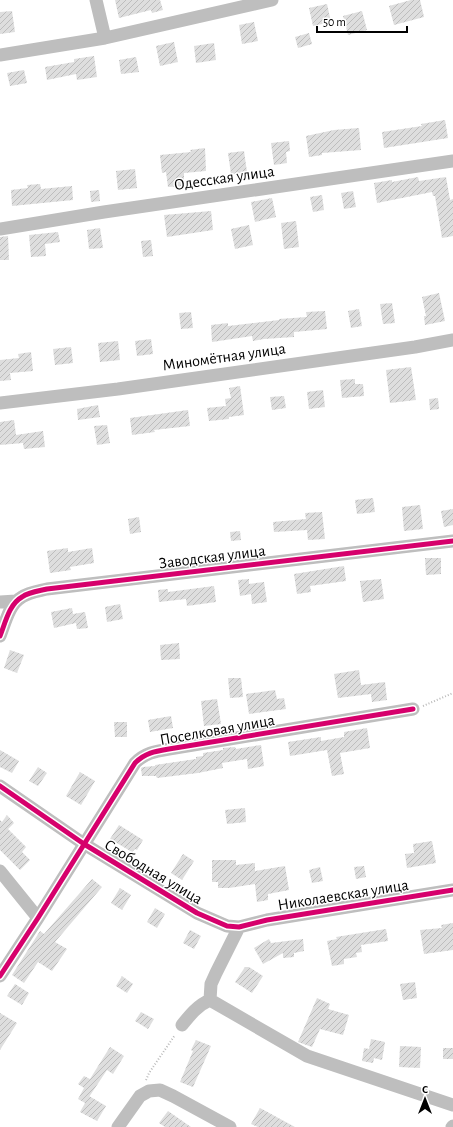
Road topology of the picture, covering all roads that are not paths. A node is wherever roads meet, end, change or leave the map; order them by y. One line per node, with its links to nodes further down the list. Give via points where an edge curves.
1 (96, 0): 3 (street)
2 (272, 0): 3 (street)
3 (105, 38): 4 (street)
4 (0, 55)
5 (453, 161): 6 (street, Одесская улица, via 173,201)
6 (0, 229)
7 (453, 340): 8 (street, Миномётная улица)
8 (0, 404)
9 (453, 541): 11 (street, Заводская улица, via 46,589 22,596)
10 (0, 602): 11 (street)
11 (16, 602): 12 (street)
12 (0, 636)
13 (413, 709): 15 (street, Поселковая улица, via 175,748 142,756)
14 (0, 786): 15 (street, Свободная улица)
15 (84, 844): 18 (street, Поселковая улица); 19 (street, Свободная улица, via 197,913 227,926)
16 (0, 871): 18 (street)
17 (453, 890): 19 (street, Николаевская улица, via 267,920)
18 (38, 918): 20 (street, Поселковая улица)
19 (239, 927): 21 (street, via 216,973)
20 (0, 976)
21 (210, 1000): 22 (street, via 196,1008); 23 (street, via 307,1056)
22 (182, 1025)
23 (453, 1105)
24 (118, 1127): 25 (street, via 140,1096 160,1090)
25 (230, 1127)

